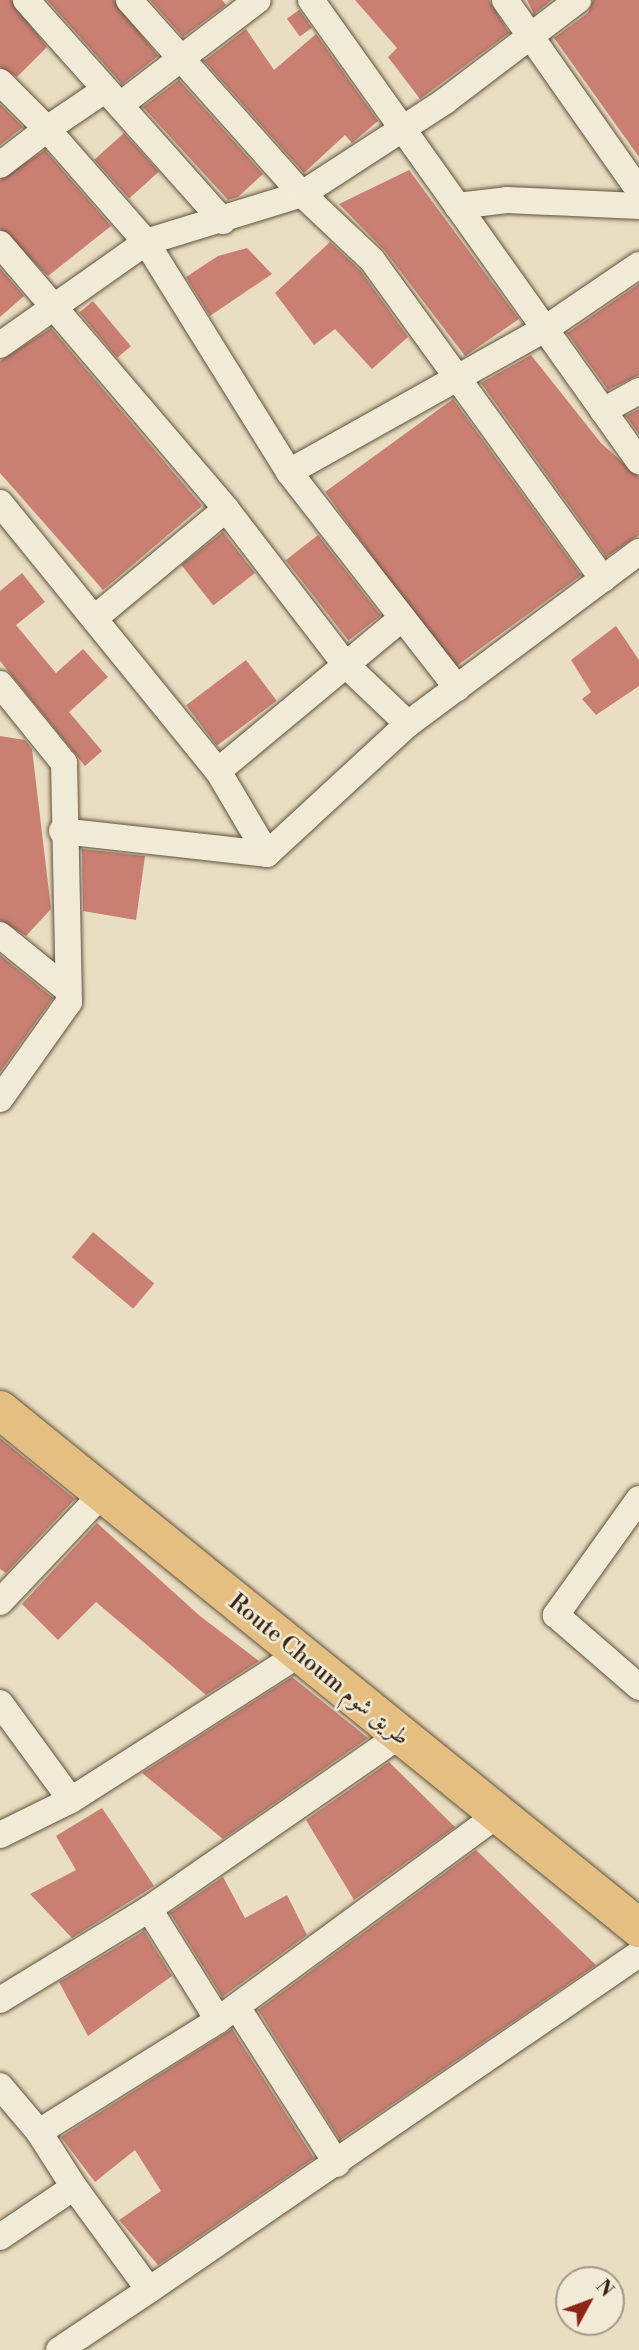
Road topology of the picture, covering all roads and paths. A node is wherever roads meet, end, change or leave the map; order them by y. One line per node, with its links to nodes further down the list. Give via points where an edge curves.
1 (26, 0): 10 (street)
2 (130, 0): 8 (street)
3 (258, 0): 8 (street)
4 (311, 0): 12 (street)
5 (505, 0): 7 (street)
6 (578, 0): 7 (street)
7 (529, 34): 12 (street); 14 (street)
8 (179, 57): 10 (street); 15 (street)
9 (0, 82): 11 (street)
10 (113, 97): 11 (street); 18 (street)
11 (47, 129): 13 (street); 19 (street)
12 (404, 130): 15 (street); 16 (street)
13 (0, 165)
14 (639, 191)
15 (302, 194): 18 (street); 25 (street, via 373,260)
16 (457, 206): 17 (street, via 507,200); 23 (street)
17 (639, 206)
18 (223, 221): 19 (street)
19 (146, 242): 22 (street); 29 (street)
20 (0, 244): 22 (street)
21 (639, 265): 23 (street)
22 (52, 309): 24 (street); 31 (street)
23 (545, 329): 25 (street); 27 (street)
24 (0, 345)
25 (458, 376): 29 (street); 33 (street)
26 (639, 390): 27 (street)
27 (603, 411): 28 (street)
28 (639, 461)
29 (289, 472): 35 (street)
30 (0, 503): 34 (street)
31 (226, 509): 34 (street); 36 (street)
32 (639, 552): 33 (street)
33 (603, 579): 38 (street)
34 (96, 617): 40 (street)
35 (402, 618): 36 (street); 38 (street)
36 (345, 664): 39 (street); 40 (street)
37 (0, 684): 41 (street, via 64,763)
38 (457, 688): 39 (street)
39 (408, 724): 42 (street)
40 (218, 771): 42 (street)
41 (62, 831): 42 (street); 44 (street)
42 (267, 854)
43 (0, 935): 44 (street)
44 (68, 990): 45 (street, via 69,1002)
45 (0, 1100)
46 (0, 1410): 47 (highway, Route Choum طريق شوم)
47 (103, 1493): 49 (street); 50 (highway, Route Choum طريق شوم)
48 (639, 1499): 51 (street, via 556,1615)
49 (0, 1602)
50 (299, 1654): 53 (highway, Route Choum طريق شوم); 54 (street)
51 (639, 1687)
52 (0, 1703): 54 (street)
53 (400, 1735): 55 (highway, Route Choum طريق شوم); 57 (street)
54 (71, 1800): 56 (street)
55 (497, 1815): 58 (highway, Route Choum طريق شوم); 61 (street)
56 (0, 1835)
57 (149, 1909): 60 (street); 61 (street)
58 (639, 1928)
59 (639, 1954): 64 (street)
60 (0, 2000)
61 (228, 2013): 63 (street); 64 (street)
62 (0, 2086): 63 (street)
63 (38, 2132): 65 (street)
64 (337, 2164): 67 (street)
65 (74, 2186): 66 (street); 67 (street)
66 (0, 2237)
67 (149, 2290): 68 (street)
68 (59, 2350)

